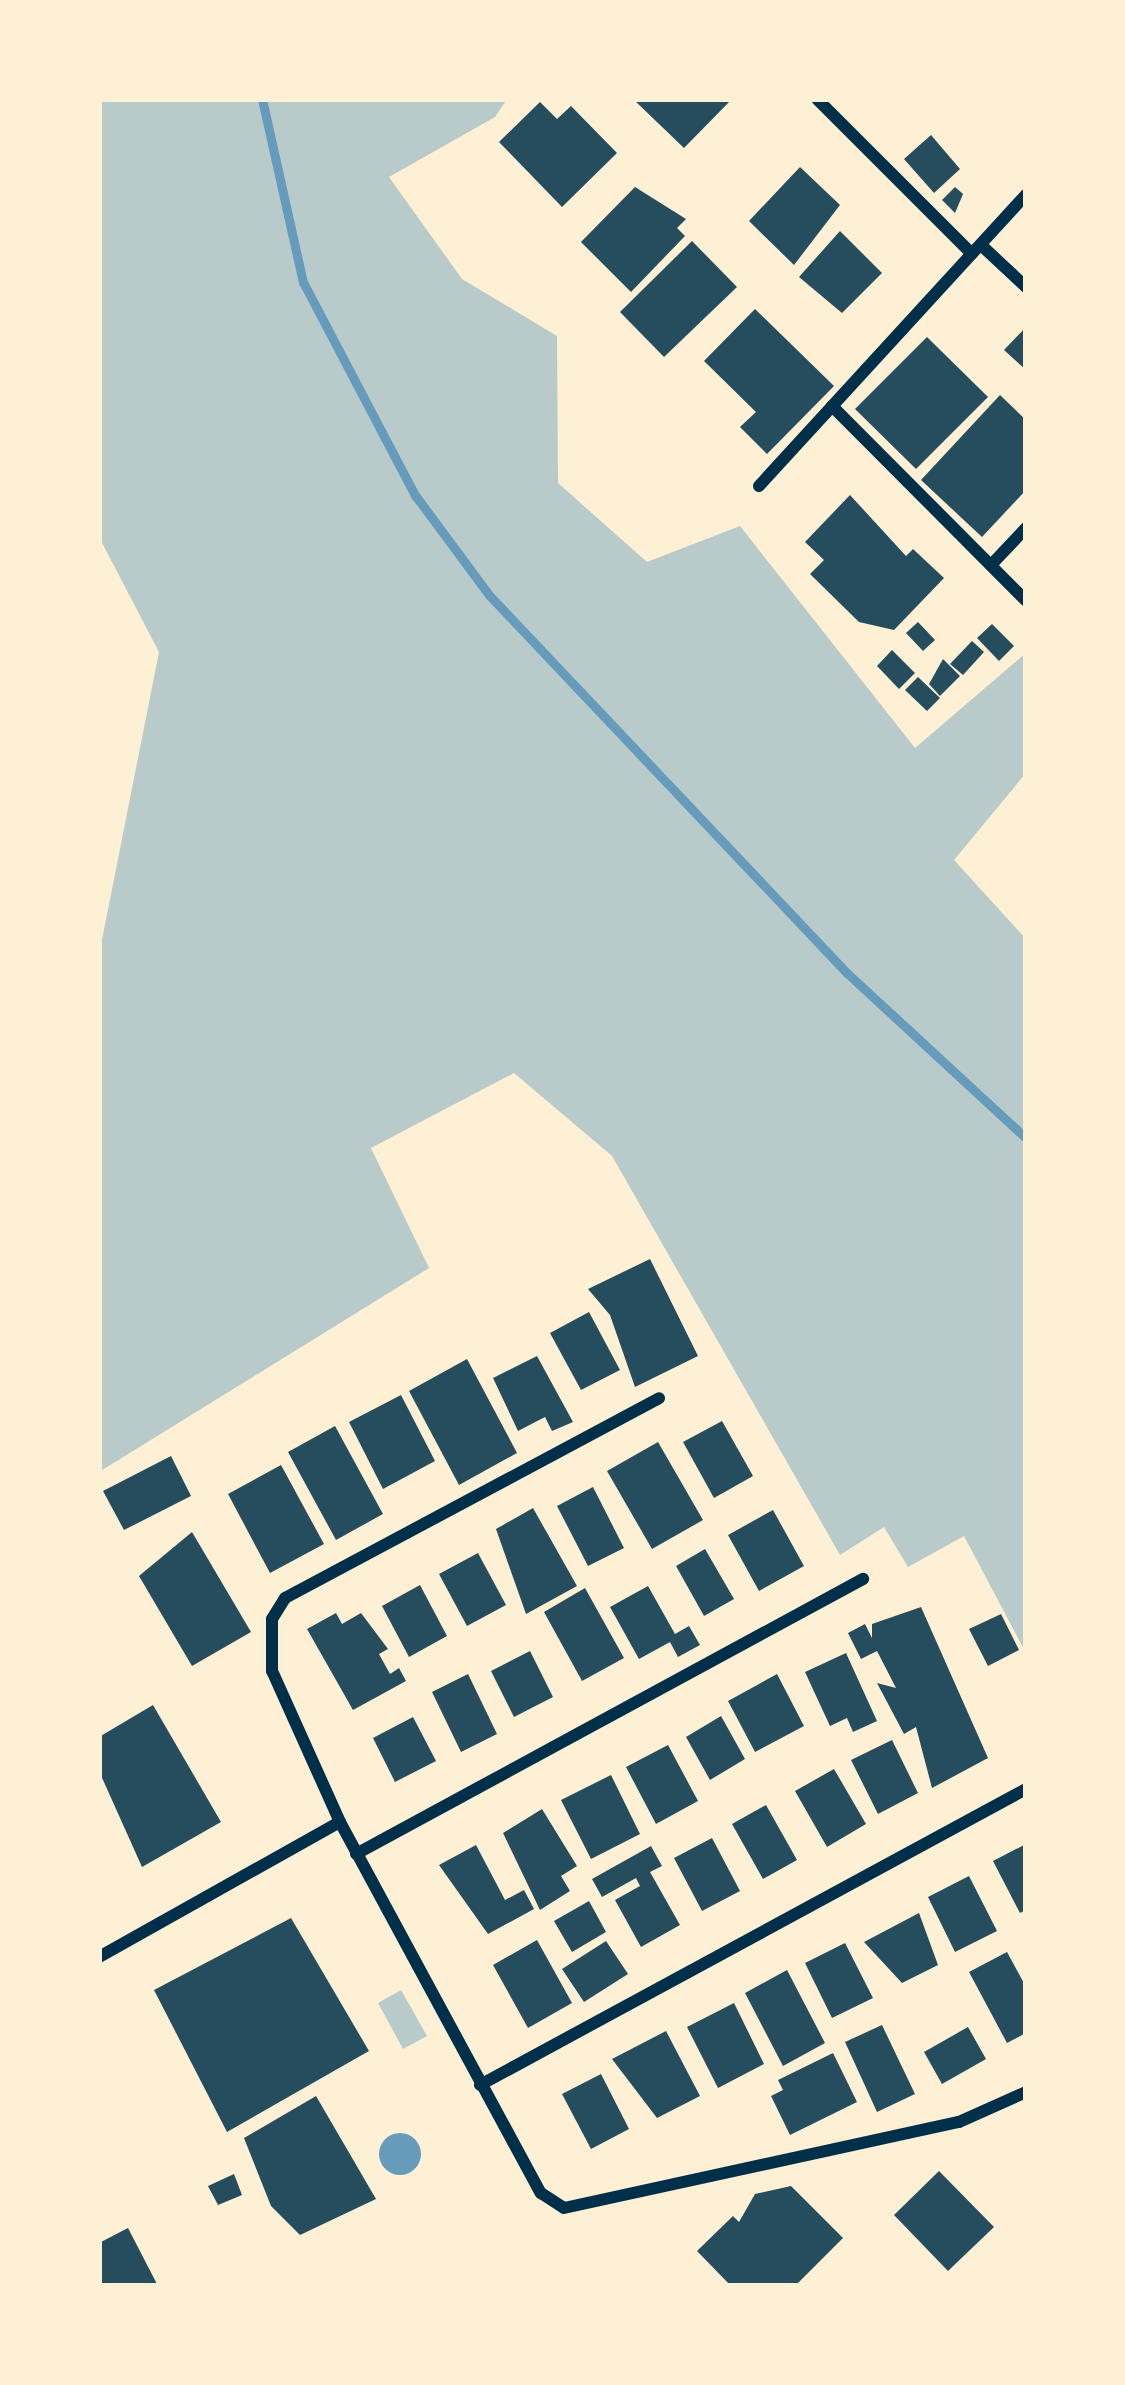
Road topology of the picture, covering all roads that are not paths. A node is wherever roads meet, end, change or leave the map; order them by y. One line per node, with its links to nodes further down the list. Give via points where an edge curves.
1 (817, 99): 3 (street)
2 (1026, 195): 3 (street)
3 (976, 250): 4 (street); 5 (street)
4 (1026, 287)
5 (832, 406): 6 (street); 8 (street)
6 (759, 486)
7 (1026, 528): 8 (street)
8 (991, 565): 9 (street)
9 (1026, 601)
10 (659, 1398): 13 (street, via 285,1598 272,1619 272,1671)
11 (863, 1579): 14 (street)
12 (1026, 1789): 16 (street)
13 (340, 1822): 14 (street); 15 (street)
14 (356, 1854): 16 (street)
15 (99, 1958)
16 (480, 2085): 17 (street, via 541,2193 564,2208 958,2122)
17 (1026, 2092)

